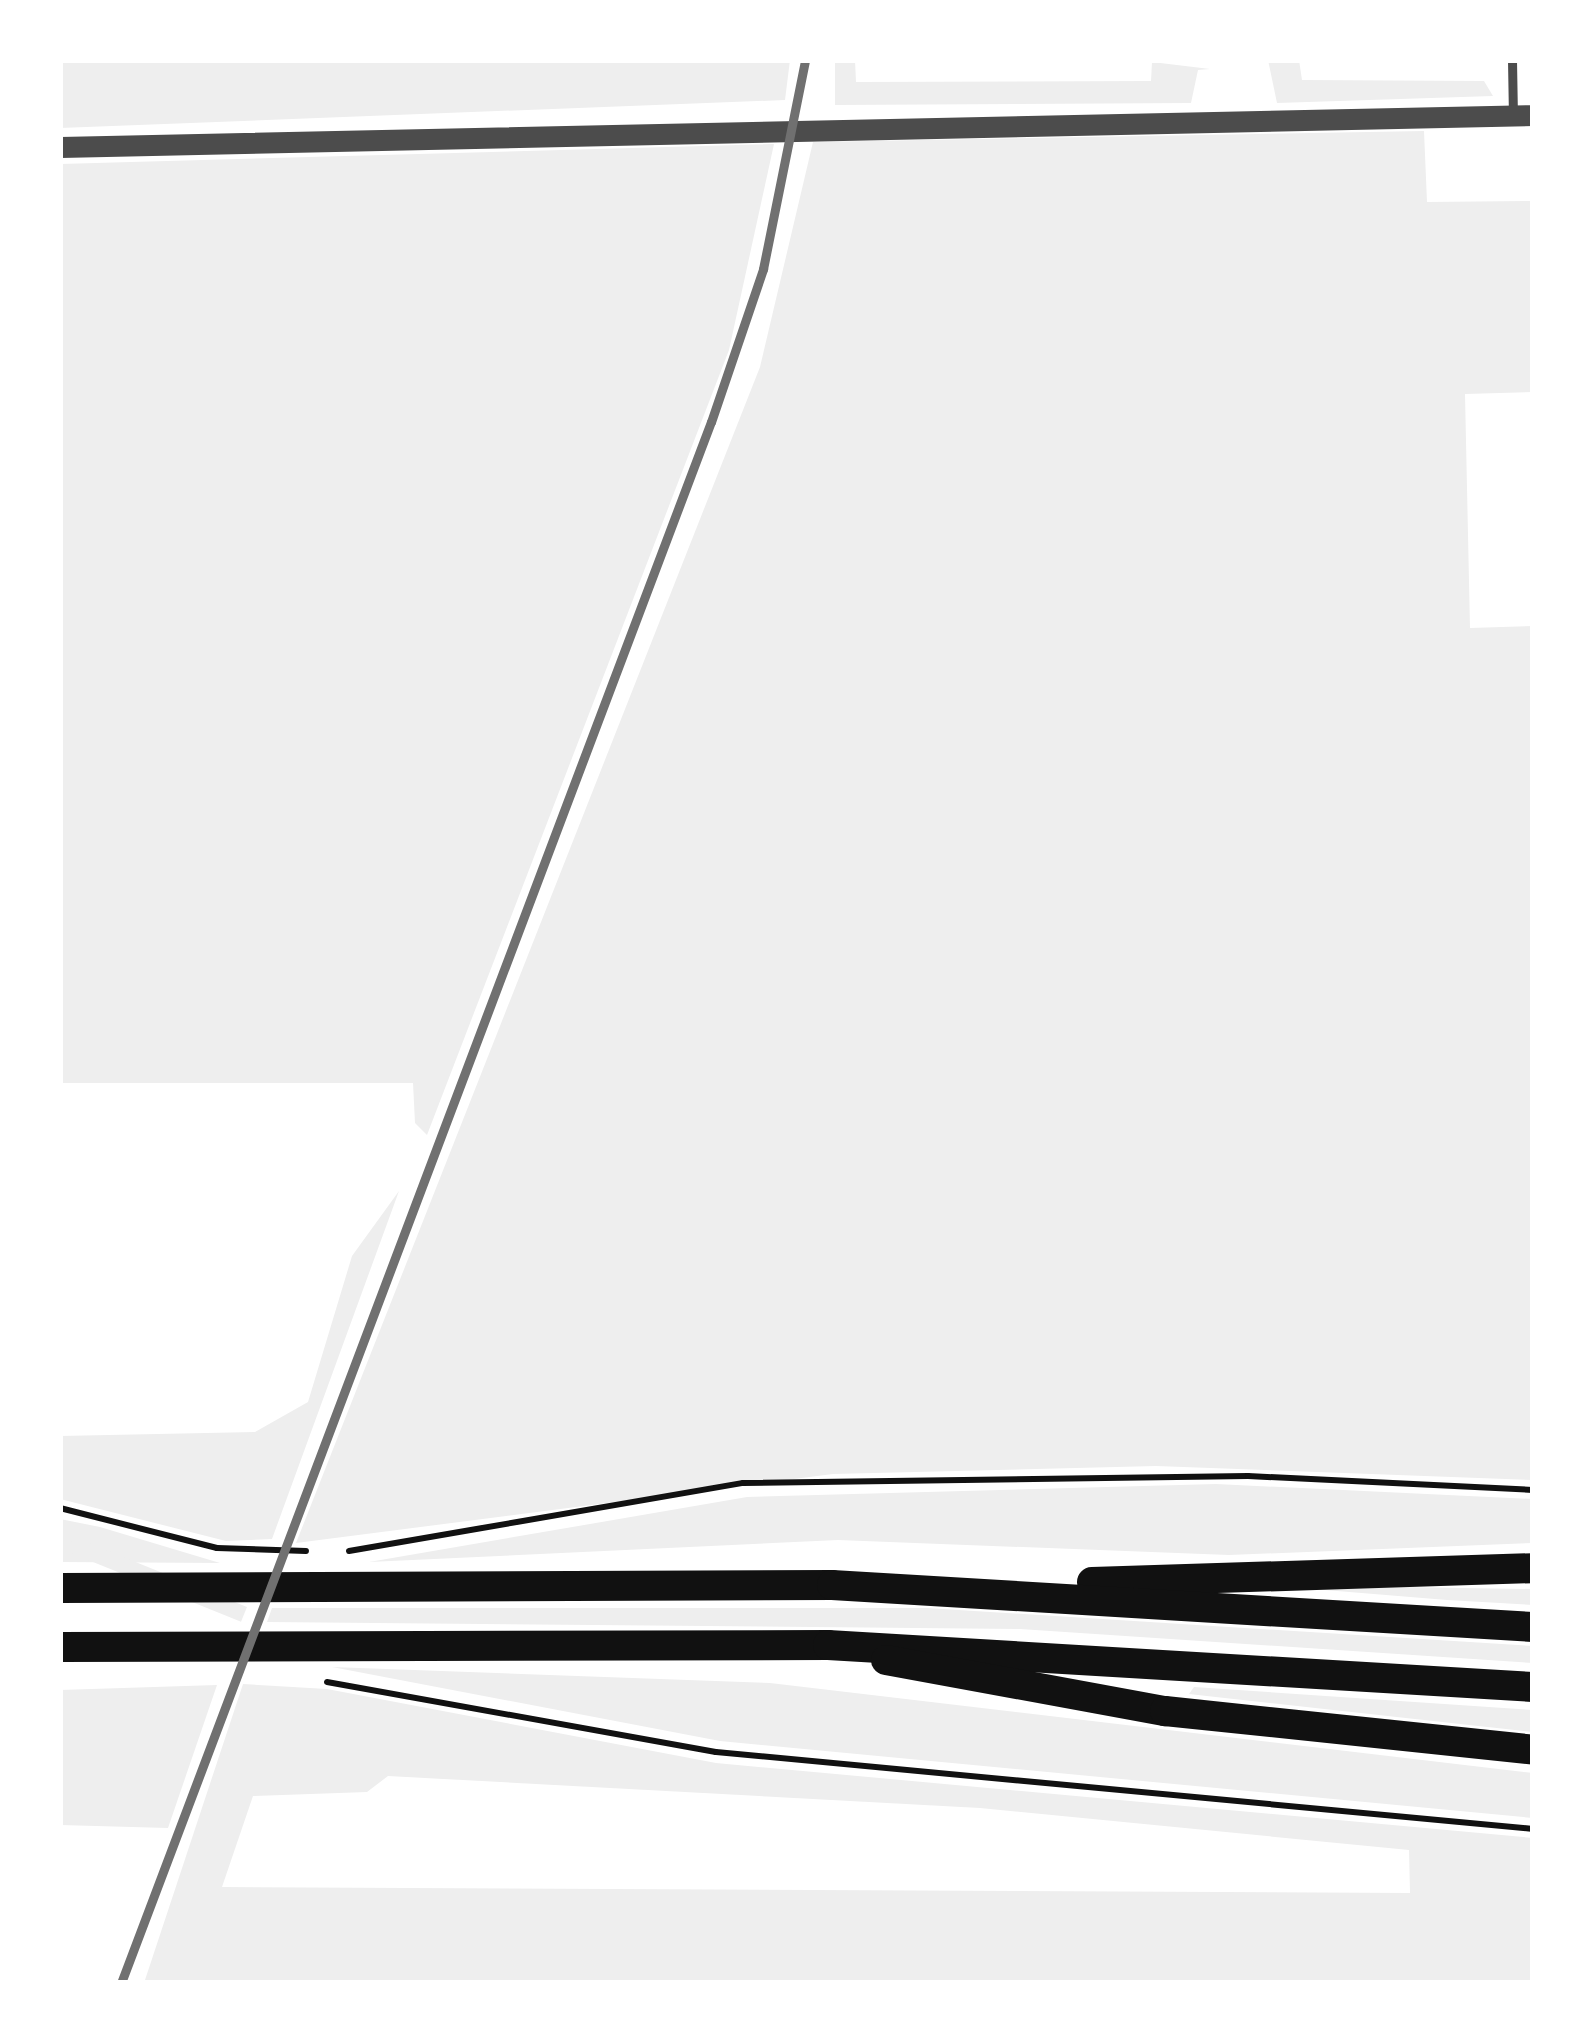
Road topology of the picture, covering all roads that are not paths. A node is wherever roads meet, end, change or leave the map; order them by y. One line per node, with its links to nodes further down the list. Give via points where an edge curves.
1 (1512, 60): 2 (lane)
2 (1523, 116): 3 (street)
3 (60, 147)
4 (1533, 1568): 6 (main road, via 1212,1570)
5 (60, 1588): 6 (main road)
6 (1014, 1591): 7 (main road)
7 (1533, 1627)
8 (828, 1645): 9 (main road); 10 (main road); 11 (main road, via 1009,1689)
9 (60, 1647)
10 (1533, 1687)
11 (1533, 1750)

